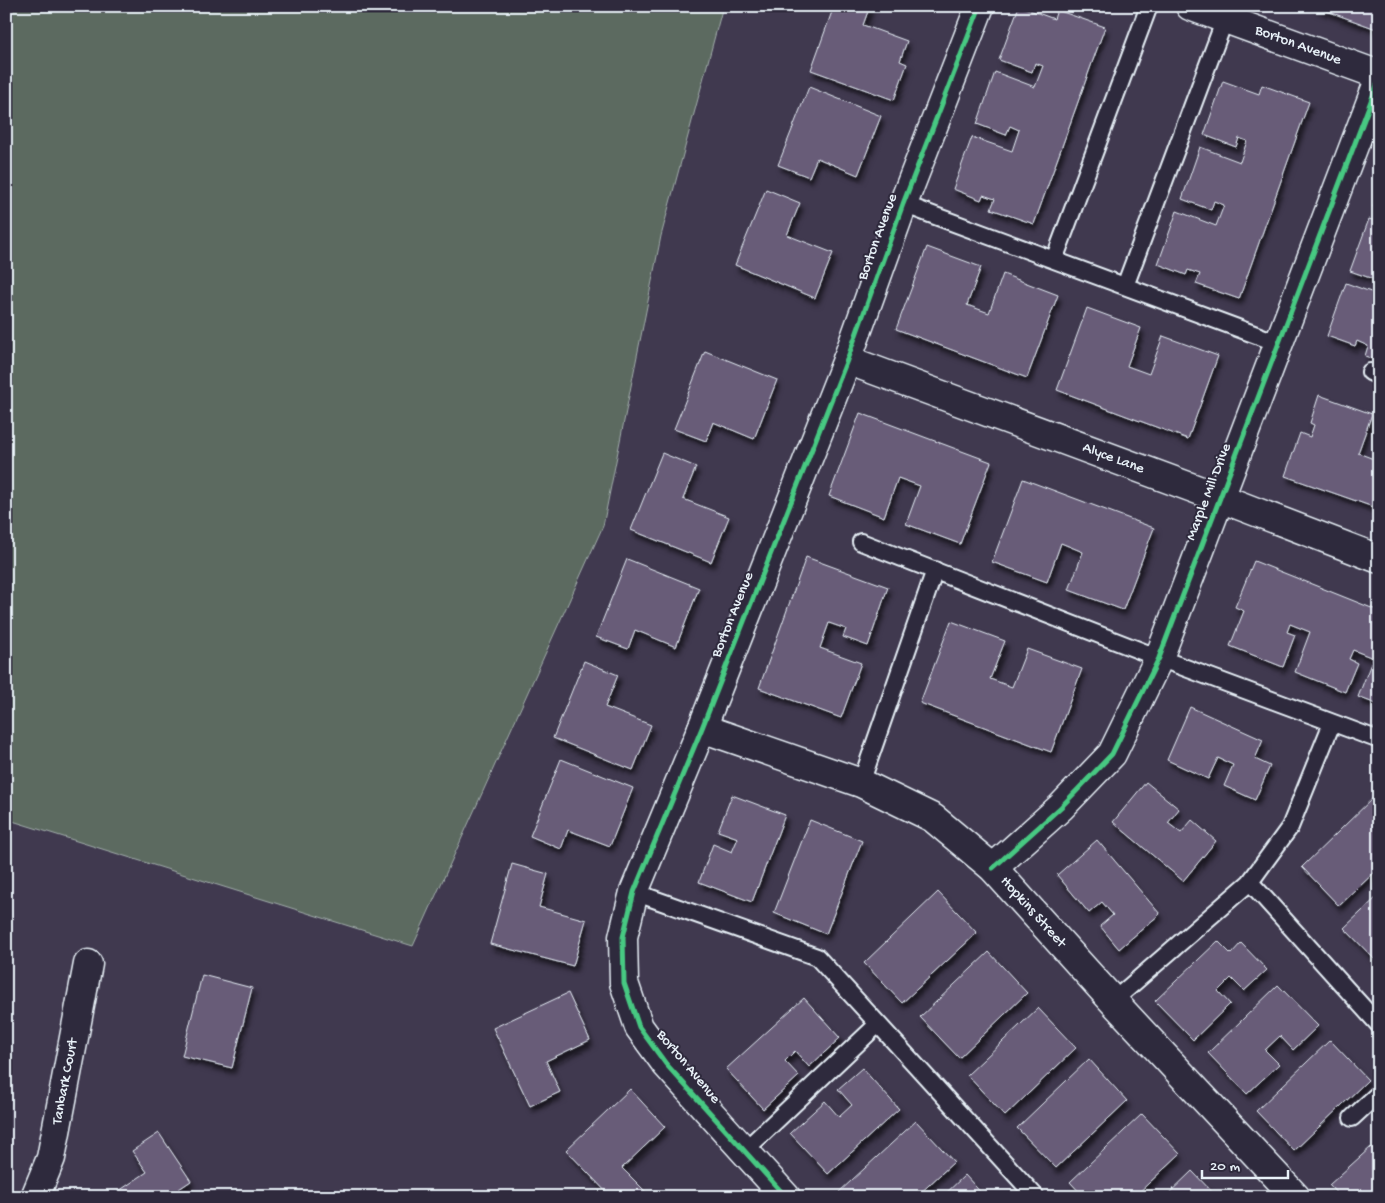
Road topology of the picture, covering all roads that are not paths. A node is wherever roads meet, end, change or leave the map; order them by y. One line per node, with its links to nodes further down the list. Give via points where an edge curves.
1 (980, 6): 7 (street, Borton Avenue)
2 (1149, 6): 8 (lane)
3 (1190, 6): 4 (street, Borton Avenue)
4 (1225, 19): 5 (street, Borton Avenue); 9 (lane)
5 (1379, 75)
6 (1379, 80): 10 (street, Marple Mill Drive)
7 (903, 204): 8 (lane); 11 (street, Borton Avenue)
8 (1054, 260): 9 (lane)
9 (1125, 286): 10 (lane)
10 (1278, 343): 12 (street, Marple Mill Drive)
11 (847, 360): 12 (street, Alyce Lane); 18 (street, Borton Avenue)
12 (1220, 498): 14 (street, Alyce Lane); 16 (street, Marple Mill Drive)
13 (861, 542): 15 (lane)
14 (1379, 558)
15 (934, 570): 16 (lane); 20 (lane)
16 (1159, 658): 17 (lane); 21 (street, Marple Mill Drive, via 1112,754 1061,807)
17 (1332, 723): 19 (lane); 22 (lane, via 1290,827)
18 (702, 728): 20 (street, Hopkins Street); 23 (street, Borton Avenue)
19 (1379, 740)
20 (861, 783): 21 (street, Hopkins Street, via 933,818)
21 (993, 868): 25 (street, Hopkins Street)
22 (1250, 882): 25 (lane); 27 (lane)
23 (634, 892): 26 (lane, via 817,957); 30 (street, Borton Avenue, via 623,937 624,983 639,1027 666,1064)
24 (88, 964): 32 (street, Tanbark Court, via 51,1158)
25 (1113, 1001): 31 (street, Hopkins Street)
26 (878, 1024): 30 (lane); 34 (lane)
27 (1379, 1025)
28 (1379, 1093): 29 (lane)
29 (1352, 1118)
30 (744, 1151): 33 (street, Borton Avenue)
31 (1285, 1193)
32 (35, 1197)
33 (786, 1197)
34 (1036, 1197)

